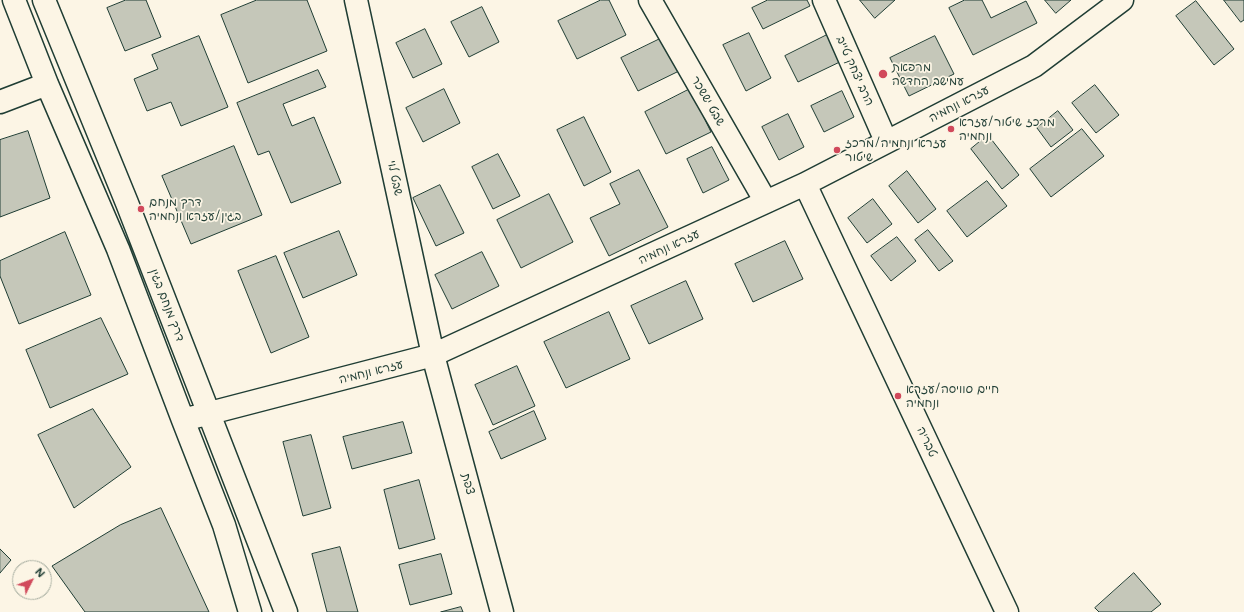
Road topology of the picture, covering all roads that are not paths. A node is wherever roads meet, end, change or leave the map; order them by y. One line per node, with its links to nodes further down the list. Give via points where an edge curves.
1 (14, 0): 7 (street)
2 (44, 0): 13 (street, דרך מנחם בגין)
3 (356, 0): 12 (street, שבט לוי)
4 (650, 0): 11 (street, שבט יששכר)
5 (824, 0): 9 (street, הרב יצחק טייב)
6 (1122, 0): 9 (street, עזרא ונחמיה, via 1034,66)
7 (47, 84): 8 (street); 14 (street, via 118,249)
8 (0, 102)
9 (886, 141): 10 (street, עזרא ונחמיה)
10 (805, 184): 11 (street, עזרא ונחמיה); 18 (street, טבריה)
11 (766, 202): 12 (street, עזרא ונחמיה)
12 (433, 356): 13 (street, עזרא ונחמיה); 17 (street, צפת)
13 (209, 413): 14 (street, עזרא ונחמיה); 16 (street, דרך מנחם בגין)
14 (183, 420): 15 (street, via 224,525)
15 (250, 612)
16 (286, 612)
17 (502, 612)
18 (1007, 612)

